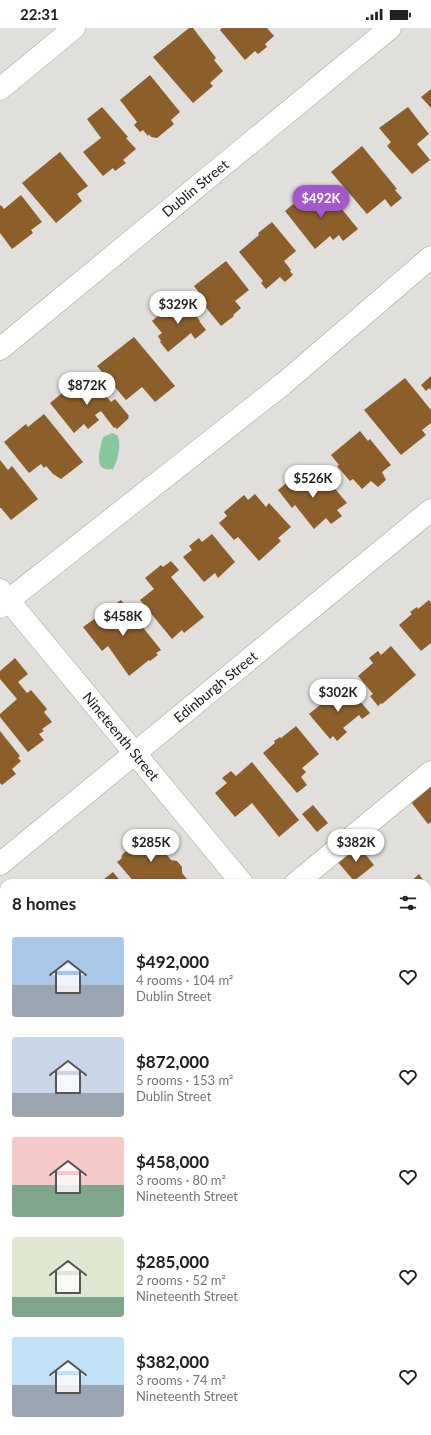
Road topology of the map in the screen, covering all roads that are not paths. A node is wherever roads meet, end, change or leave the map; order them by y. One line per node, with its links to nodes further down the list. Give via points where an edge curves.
1 (74, 28): 3 (street)
2 (390, 28): 5 (street, Dublin Street)
3 (0, 89)
4 (431, 257): 7 (street, via 283,384)
5 (0, 348)
6 (431, 510): 8 (street, Edinburgh Street)
7 (3, 599): 8 (street, Nineteenth Street)
8 (135, 753): 10 (street, Edinburgh Street); 11 (street, Nineteenth Street)
9 (431, 772): 12 (street)
10 (0, 864)
11 (239, 879)
12 (301, 879)

